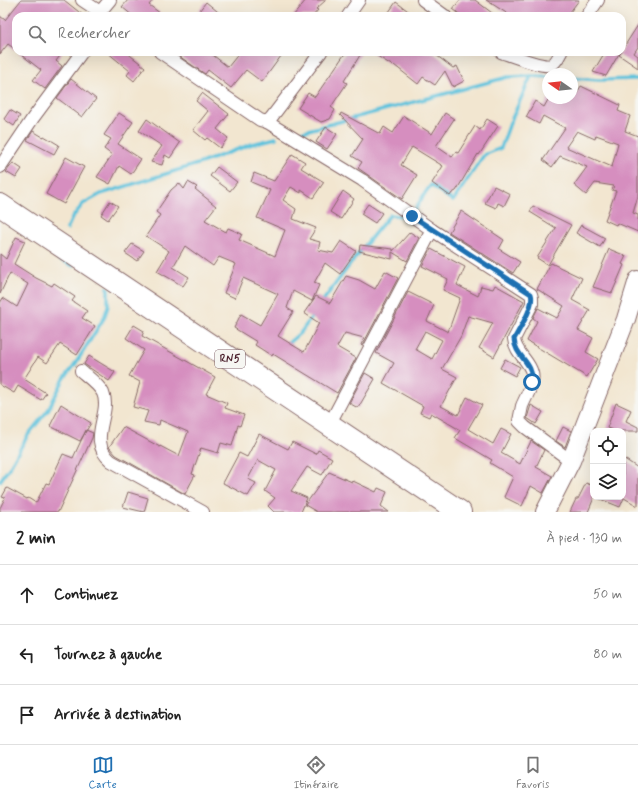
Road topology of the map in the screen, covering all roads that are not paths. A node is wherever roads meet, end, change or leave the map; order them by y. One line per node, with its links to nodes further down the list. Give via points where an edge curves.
1 (82, 0): 6 (street)
2 (110, 0): 7 (street)
3 (360, 0): 8 (street)
4 (423, 0): 9 (street)
5 (598, 0): 10 (street)
6 (100, 12)
7 (104, 12)
8 (351, 12)
9 (440, 12)
10 (589, 12)
11 (79, 56): 17 (street)
12 (166, 56): 16 (street, via 260,120)
13 (318, 56): 16 (street)
14 (512, 56): 15 (street, via 547,65 554,63)
15 (558, 56)
16 (267, 122): 19 (street, via 362,180)
17 (0, 167)
18 (0, 205): 22 (highway, RN5)
19 (432, 230): 22 (street); 23 (street, via 531,294 532,304 514,339 532,374 532,382 519,421)
20 (638, 280): 23 (street, via 626,319)
21 (81, 371): 24 (street, via 103,392 105,400 100,426 101,445 105,455 111,461)
22 (329, 425): 25 (highway, RN5)
23 (571, 461): 26 (street)
24 (203, 512)
25 (460, 512)
26 (545, 512)

